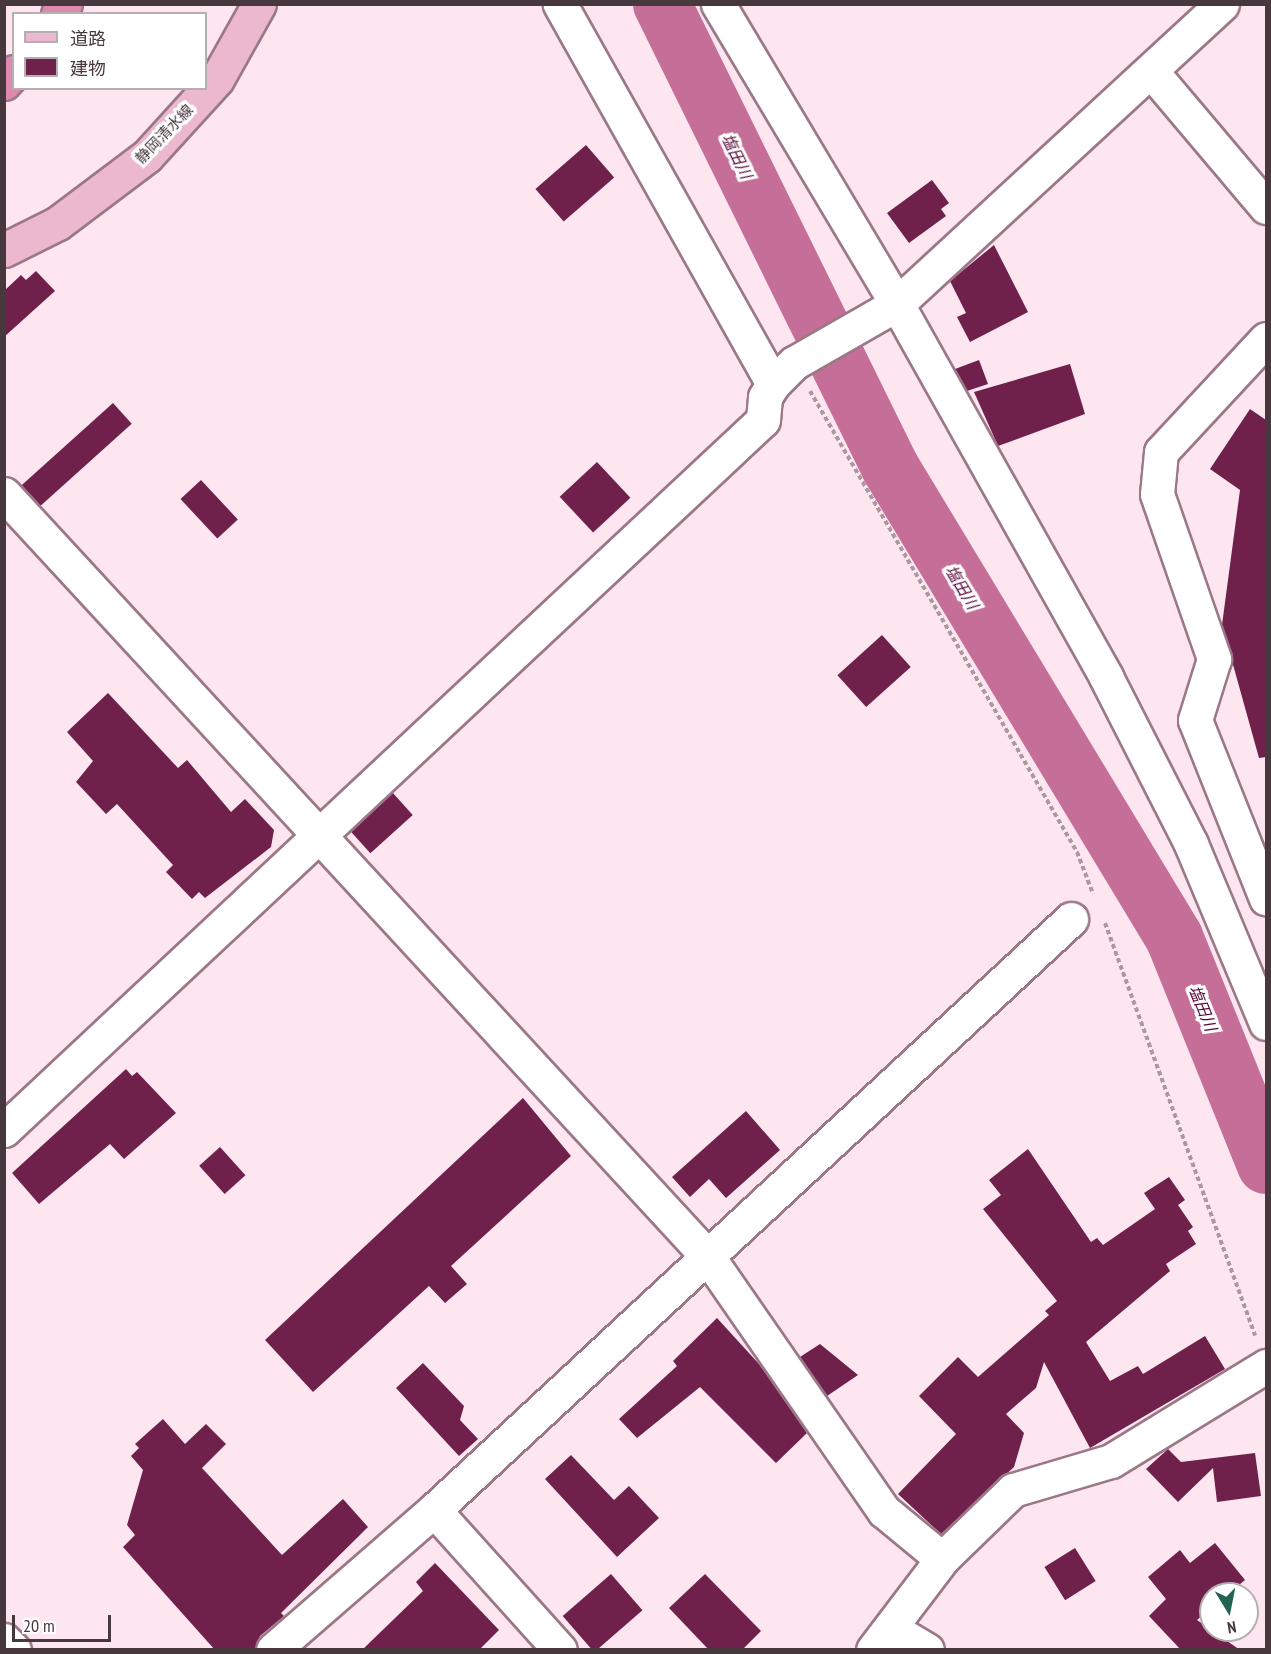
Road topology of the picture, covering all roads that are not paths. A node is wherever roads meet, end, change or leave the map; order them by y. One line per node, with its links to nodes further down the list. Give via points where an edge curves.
1 (259, 4): 7 (main road, 静岡清水線, via 217,79 147,156 58,223)
2 (560, 4): 10 (street)
3 (718, 4): 8 (street)
4 (1222, 4): 5 (street)
5 (1151, 71): 6 (street); 8 (street)
6 (1266, 207)
7 (4, 250)
8 (894, 306): 10 (street); 15 (street, via 1106,677 1191,844)
9 (1266, 339): 13 (street, via 1161,452 1158,494 1214,659 1195,720)
10 (784, 374): 12 (street, via 765,397 763,420)
11 (4, 494): 12 (street)
12 (324, 836): 16 (street); 17 (street)
13 (1266, 898)
14 (1090, 912): 17 (street)
15 (1266, 1023)
16 (4, 1130)
17 (708, 1257): 19 (street); 20 (street, via 884,1511)
18 (1266, 1366): 20 (street, via 1111,1461 1013,1490)
19 (434, 1510): 24 (street); 25 (street)
20 (942, 1559): 21 (street)
21 (881, 1639): 26 (street)
22 (4, 1640): 23 (street)
23 (14, 1650)
24 (273, 1650)
25 (560, 1650)
26 (927, 1650)

